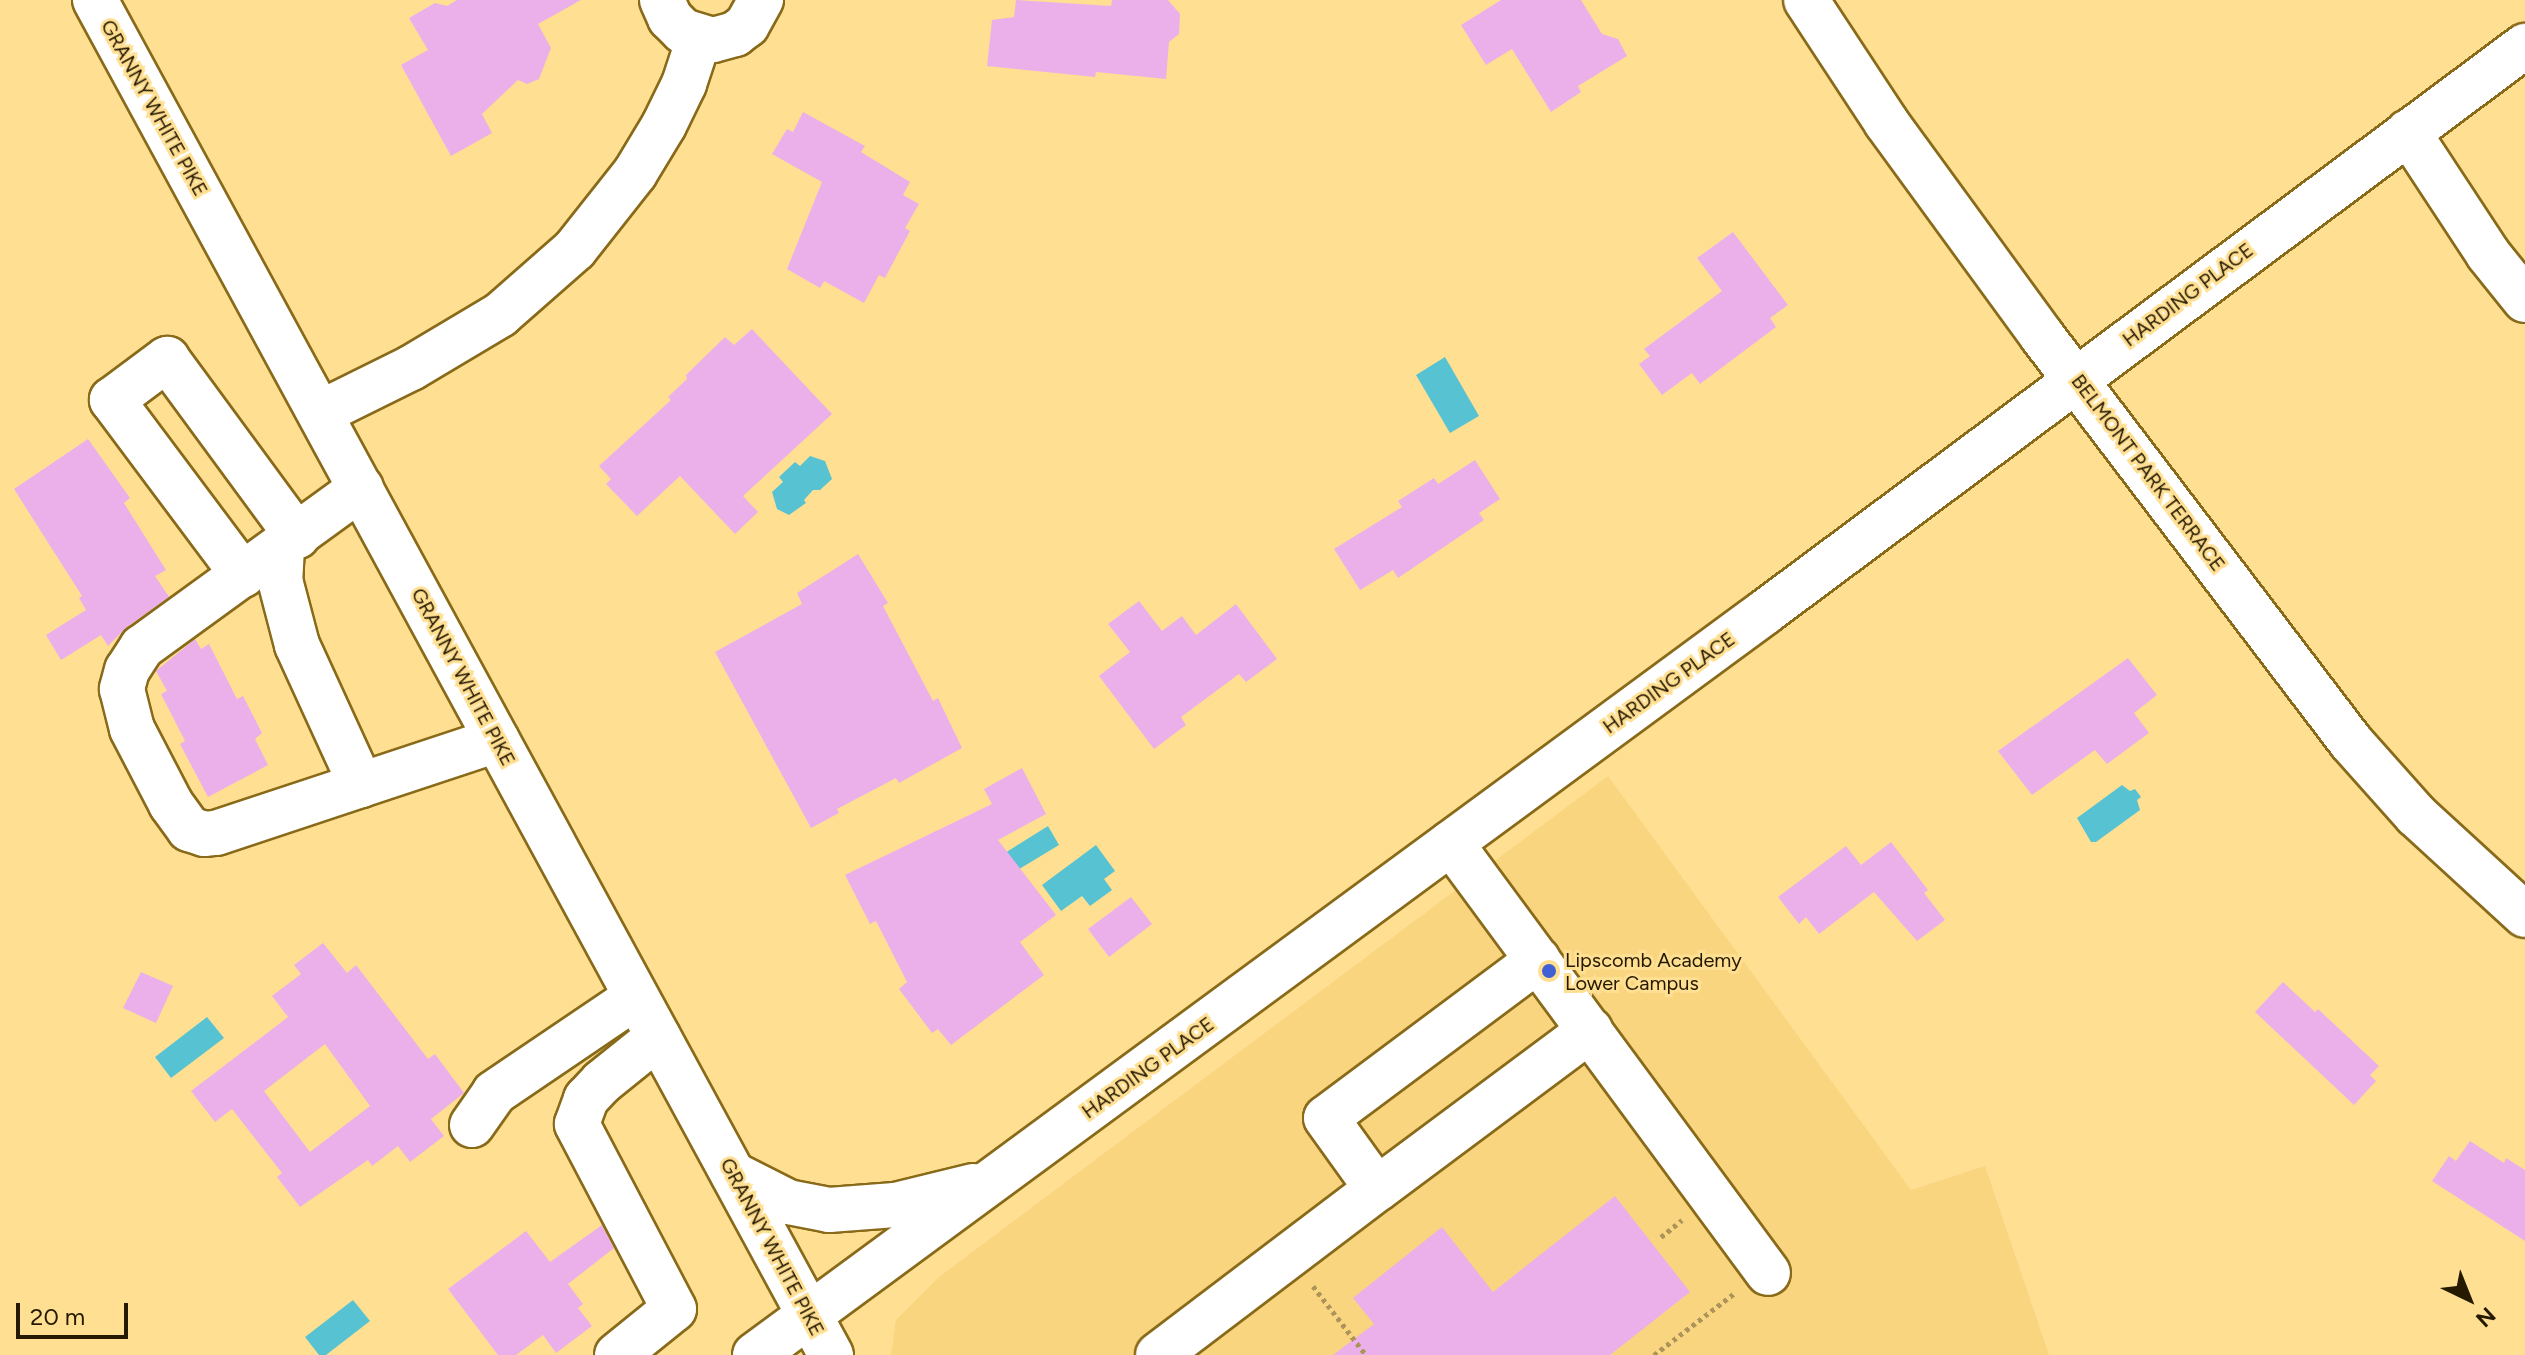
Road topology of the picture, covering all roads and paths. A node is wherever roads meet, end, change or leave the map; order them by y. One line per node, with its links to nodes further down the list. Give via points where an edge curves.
1 (95, 0): 10 (main road, GRANNY WHITE PIKE)
2 (662, 0): 5 (main road, via 676,25)
3 (761, 0): 5 (main road, via 755,15 735,34)
4 (1806, 0): 9 (main road, BELMONT PARK TERRACE, via 1886,122)
5 (699, 38): 10 (main road, via 664,125 635,173 575,249 500,315)
6 (2525, 46): 7 (main road, HARDING PLACE)
7 (2408, 132): 8 (main road, via 2488,254); 9 (main road, HARDING PLACE)
8 (2525, 300)
9 (2076, 378): 16 (main road, HARDING PLACE); 17 (main road, BELMONT PARK TERRACE, via 2351,742 2416,815)
10 (320, 413): 11 (main road, GRANNY WHITE PIKE)
11 (361, 488): 12 (main road); 14 (main road, GRANNY WHITE PIKE)
12 (290, 542): 13 (main road); 13 (main road, via 167,359 112,400); 15 (main road, via 280,580 297,645)
13 (243, 575): 15 (main road, via 142,647 127,670 124,707 171,804 189,829 216,833)
14 (497, 740): 15 (main road); 19 (main road, GRANNY WHITE PIKE)
15 (361, 785)
16 (1451, 843): 18 (main road); 24 (main road, HARDING PLACE)
17 (2525, 915)
18 (1538, 960): 20 (main road); 25 (main road, via 1326,1118)
19 (636, 997): 21 (main road, GRANNY WHITE PIKE); 22 (main road, via 494,1093)
20 (1590, 1030): 25 (main road); 27 (main road)
21 (658, 1037): 23 (main road, GRANNY WHITE PIKE); 29 (main road, via 594,1090 577,1124 674,1309)
22 (472, 1125)
23 (733, 1174): 24 (main road, via 788,1202 829,1210 895,1205); 28 (main road, GRANNY WHITE PIKE)
24 (995, 1180): 28 (main road, HARDING PLACE)
25 (1377, 1189): 26 (main road)
26 (1289, 1256): 32 (main road); 33 (path)
27 (1767, 1271): 34 (path)
28 (809, 1314): 30 (main road, HARDING PLACE); 31 (main road, GRANNY WHITE PIKE)
29 (617, 1355)
30 (755, 1355)
31 (831, 1355)
32 (1158, 1355)
33 (1366, 1355)
34 (1654, 1355)

